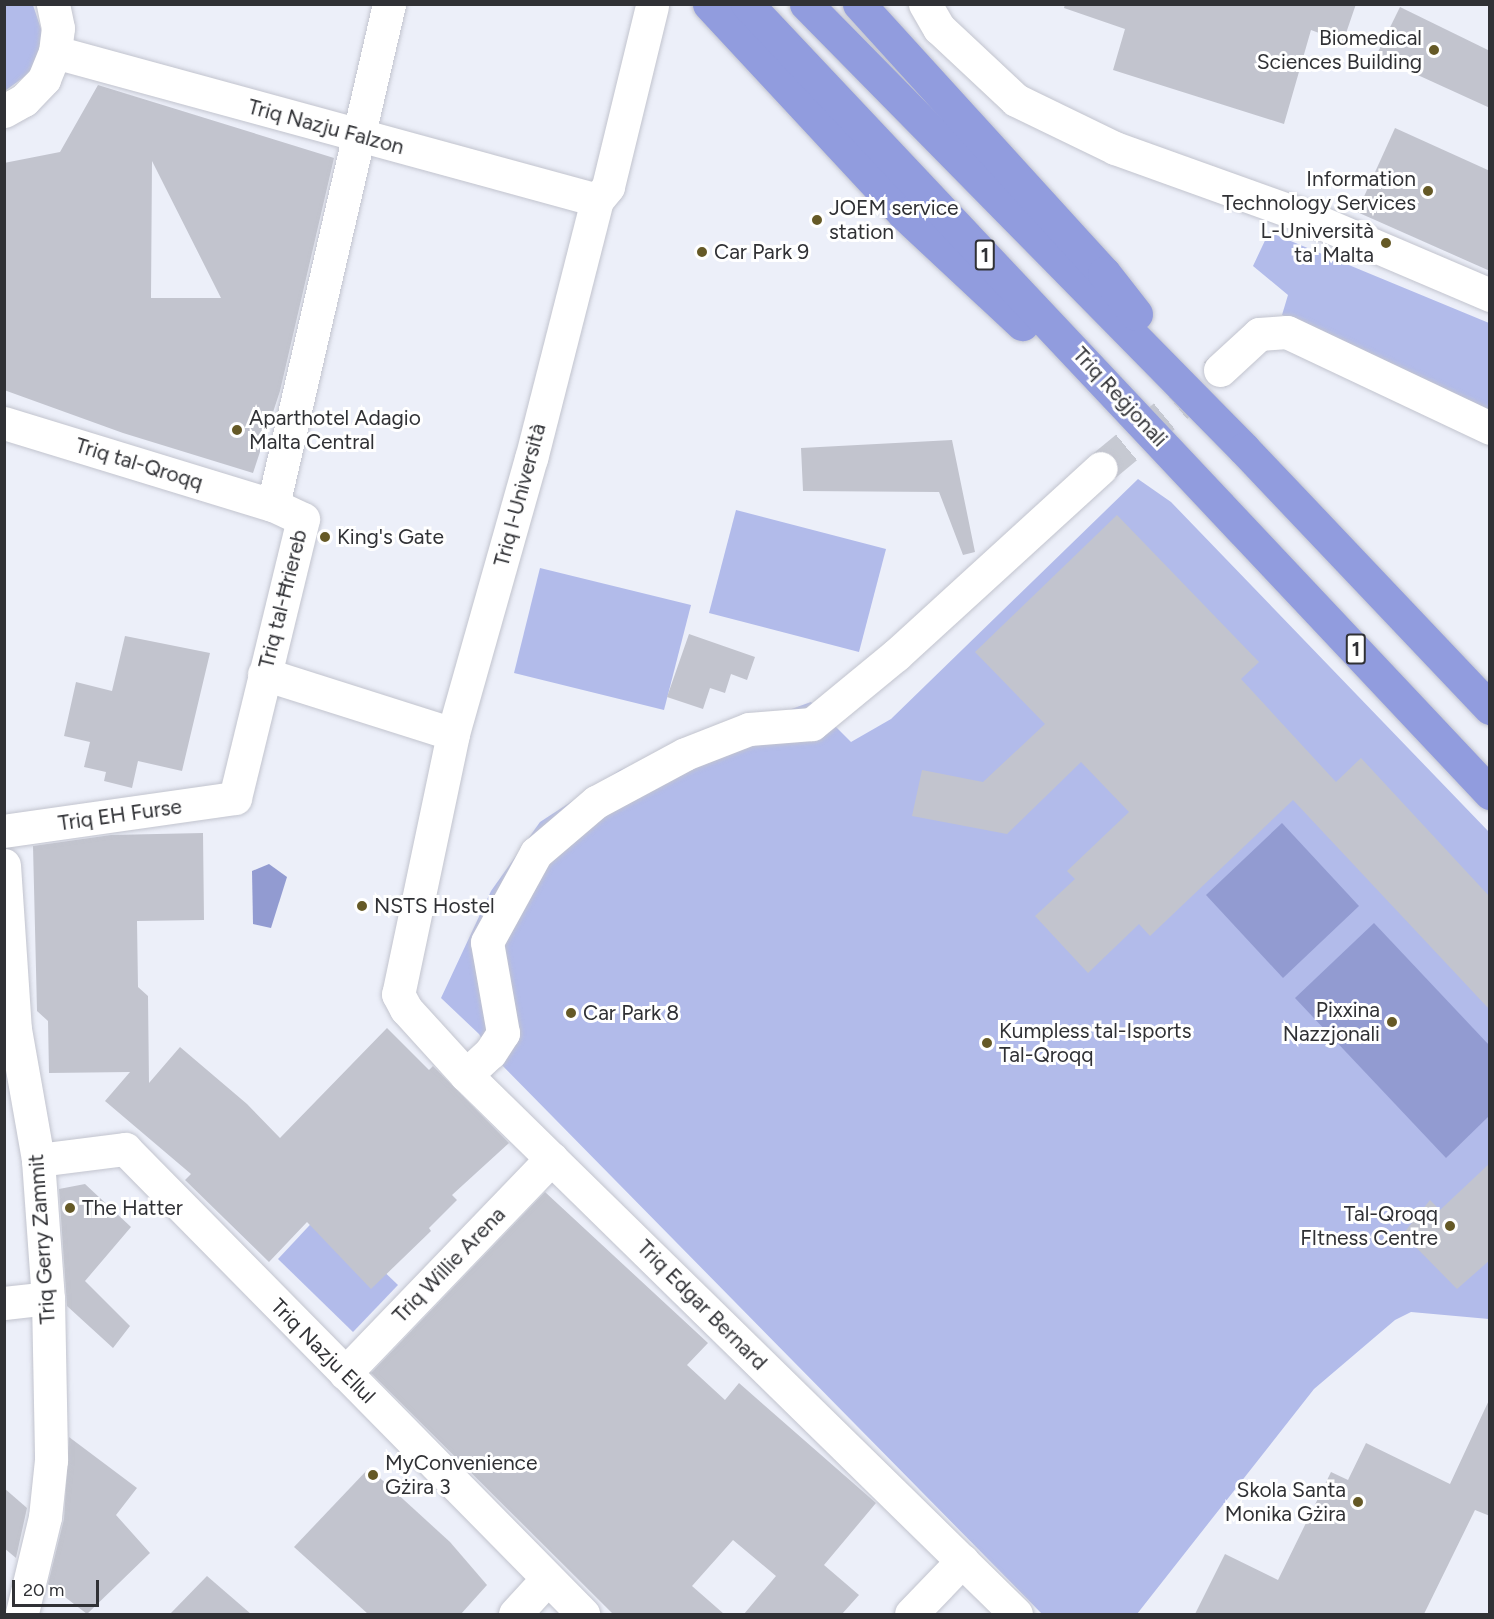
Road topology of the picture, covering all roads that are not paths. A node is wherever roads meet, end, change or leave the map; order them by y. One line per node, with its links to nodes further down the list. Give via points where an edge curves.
1 (53, 4): 9 (street, via 58,28)
2 (389, 4): 11 (street, Triq tal-Ħriereb)
3 (709, 4): 20 (highway, via 903,213 1025,326 1164,468)
4 (747, 4): 20 (highway, Triq Reġjonali / 1)
5 (806, 4): 17 (highway, 1)
6 (859, 4): 17 (highway, via 1104,273)
7 (924, 4): 13 (street, via 939,28 1016,100 1115,148 1312,219)
8 (652, 6): 12 (street, Triq l-Università, via 608,187)
9 (55, 52): 10 (street, via 44,79 24,100); 11 (street, Triq Nazju Falzon)
10 (4, 111)
11 (357, 136): 12 (street, Triq Nazju Falzon); 19 (street, Triq tal-Ħriereb)
12 (597, 200): 23 (street, Triq l-Università, via 531,458)
13 (1490, 295)
14 (1220, 370): 16 (street, via 1259,334 1287,332)
15 (4, 423): 19 (street, Triq tal-Qroqq)
16 (1490, 428)
17 (1244, 449): 22 (highway, 1)
18 (1101, 468): 31 (street, via 896,656 812,724 749,729 685,754 606,795 536,853 487,942 503,1033 490,1053)
19 (273, 505): 21 (street, Triq tal-Ħriereb, via 303,519)
20 (1222, 506): 24 (highway, Triq Reġjonali / 1)
21 (264, 674): 23 (street); 25 (street, Triq tal-Ħriereb)
22 (1490, 708)
23 (453, 734): 29 (street, Triq l-Università)
24 (1490, 793)
25 (235, 798): 26 (street, Triq EH Furse)
26 (4, 831)
27 (4, 865): 28 (street, Triq Gerry Zammit)
28 (7, 943): 30 (street, Triq Gerry Zammit)
29 (398, 989): 31 (street, Triq Edgar Bernard, via 406,1009)
30 (10, 1029): 33 (street, Triq Gerry Zammit)
31 (466, 1075): 32 (street, Triq Edgar Bernard)
32 (552, 1158): 36 (street, Triq Willie Arena); 37 (street, Triq Edgar Bernard)
33 (38, 1160): 34 (street, Triq Gerry Zammit); 36 (street, Triq Nazju Ellul, via 124,1149)
34 (48, 1298): 35 (street); 39 (street, Triq Gerry Zammit, via 51,1460 45,1517)
35 (4, 1303)
36 (345, 1373): 38 (street, Triq Nazju Ellul)
37 (962, 1561): 42 (street); 43 (street, Triq Edgar Bernard)
38 (548, 1579): 40 (street); 41 (street, Triq Nazju Ellul)
39 (24, 1614)
40 (515, 1614)
41 (584, 1614)
42 (911, 1614)
43 (1016, 1614)

